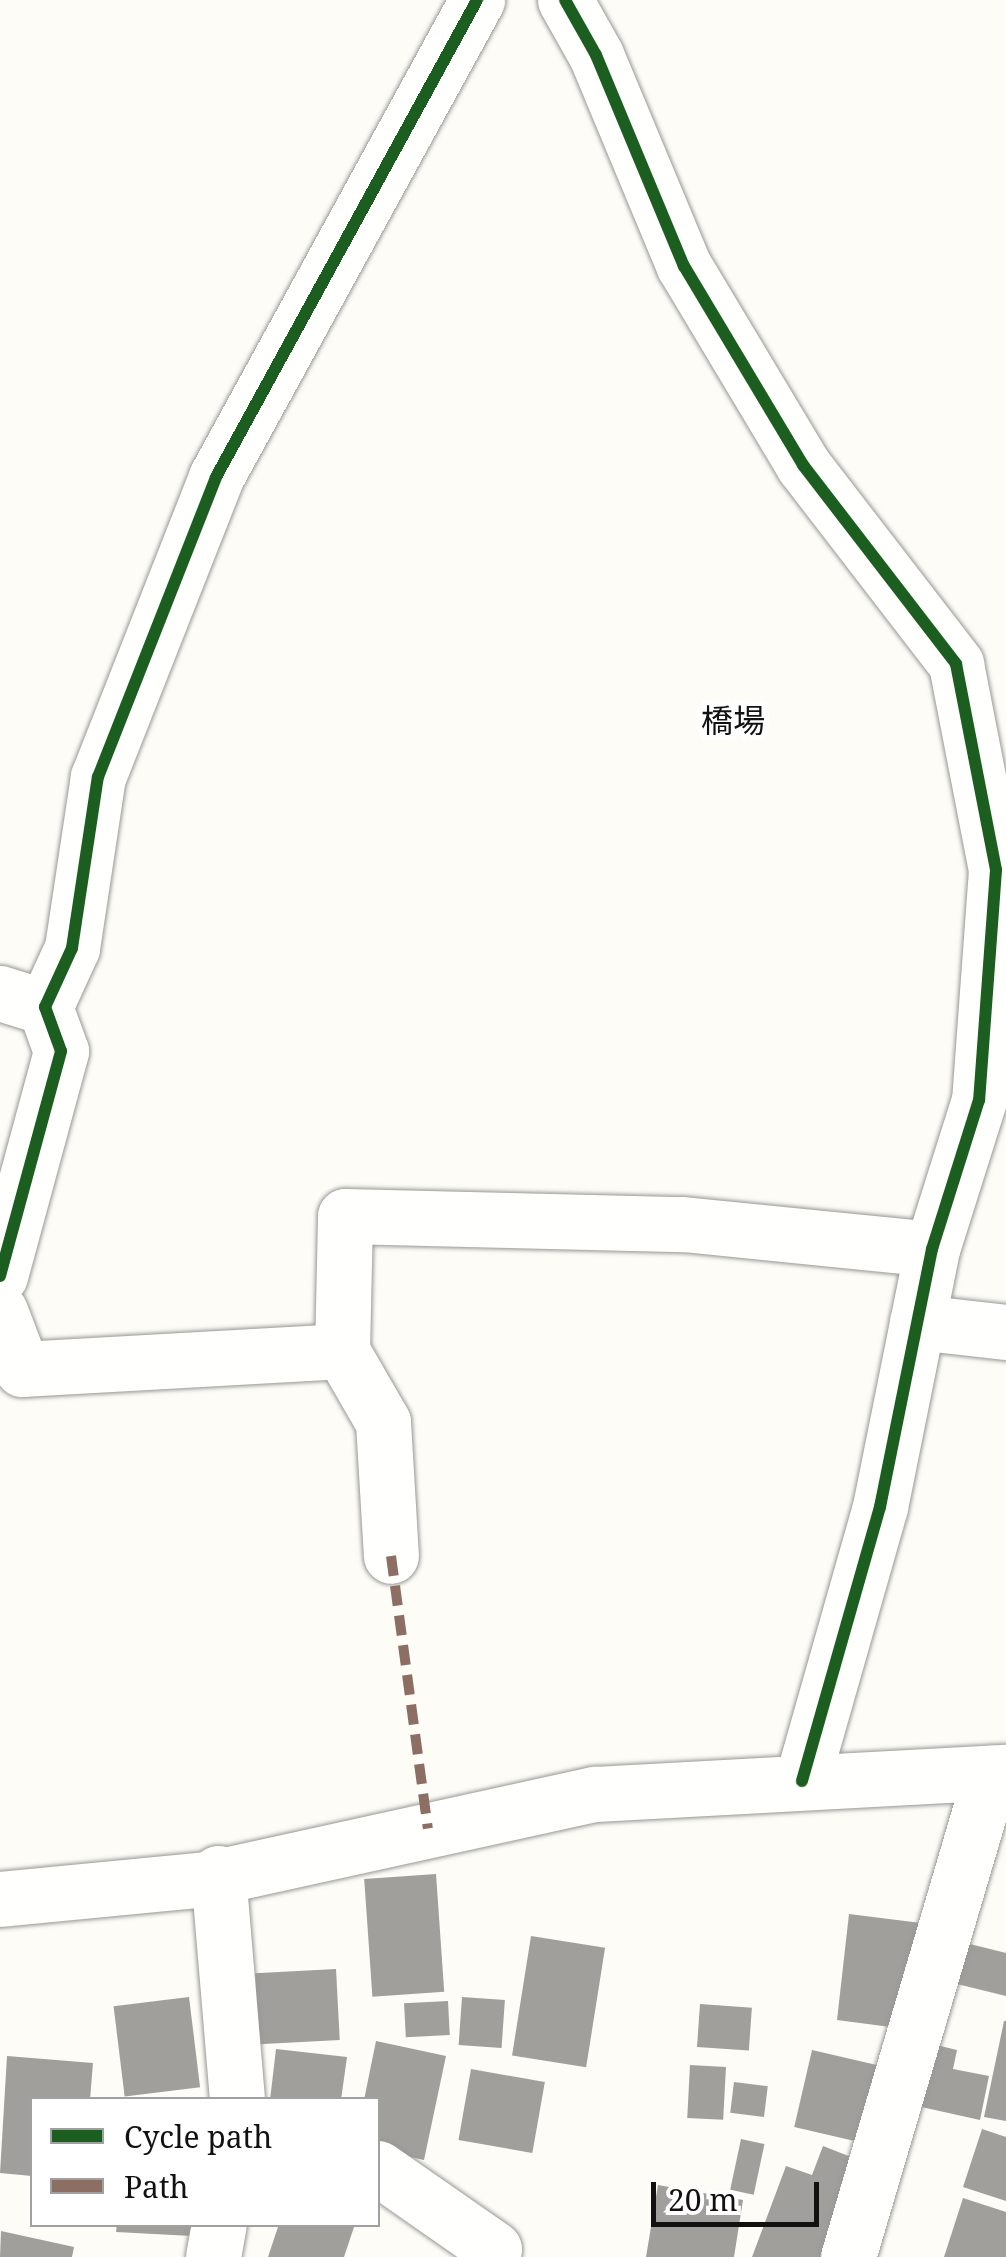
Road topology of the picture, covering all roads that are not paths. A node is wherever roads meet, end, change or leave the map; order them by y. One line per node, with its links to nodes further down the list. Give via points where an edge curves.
1 (477, 0): 3 (street, via 216,477 98,777 72,948)
2 (565, 0): 4 (street, via 596,55 684,266 803,465 956,664 996,870 979,1100)
3 (23, 1000): 5 (street, via 62,1051)
4 (932, 1250): 7 (street); 9 (street, via 683,1224 346,1216)
5 (0, 1276)
6 (0, 1311): 9 (street, via 22,1369)
7 (917, 1322): 8 (street); 12 (street, via 880,1507)
8 (1006, 1332)
9 (342, 1351): 10 (street, via 383,1422)
10 (391, 1556)
11 (998, 1772): 12 (street); 20 (street)
12 (802, 1782): 13 (street, via 594,1794)
13 (218, 1873): 14 (street, via 207,1880); 15 (street)
14 (0, 1899)
15 (236, 2097)
16 (380, 2169): 19 (street, via 494,2249)
17 (219, 2227): 18 (street)
18 (212, 2257)
19 (492, 2257)
20 (848, 2257)

